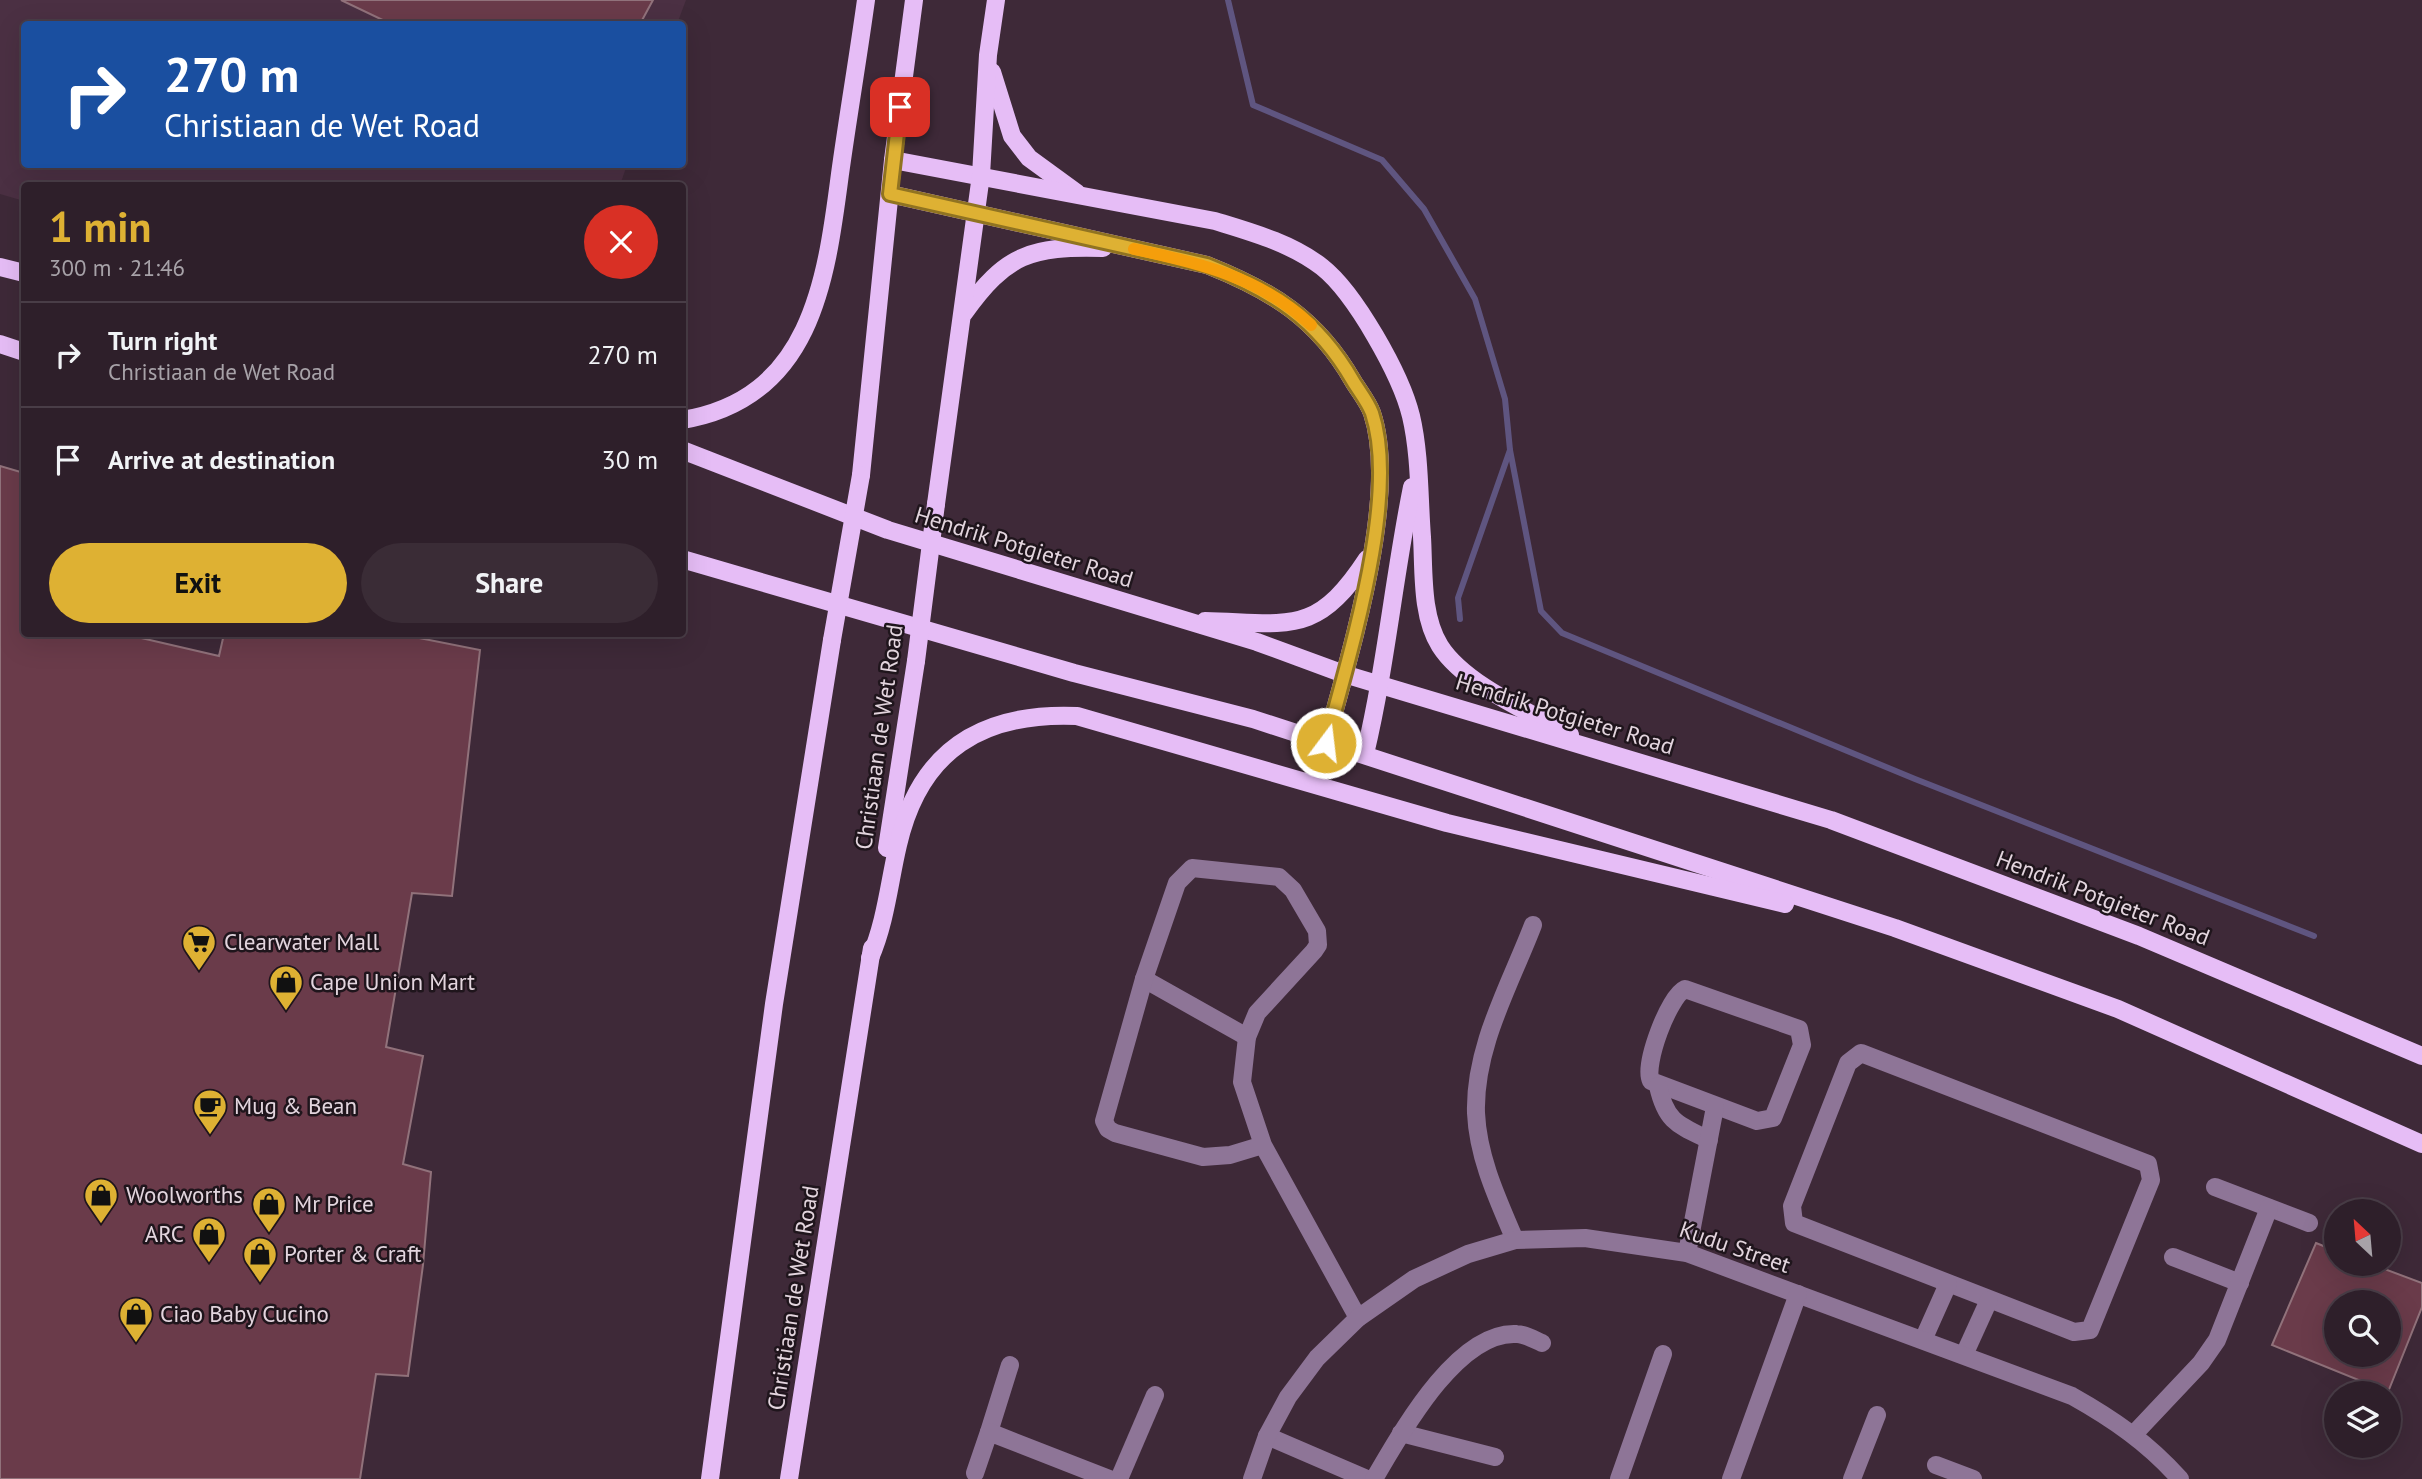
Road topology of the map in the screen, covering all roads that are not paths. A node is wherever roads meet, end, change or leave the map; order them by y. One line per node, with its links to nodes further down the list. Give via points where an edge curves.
1 (866, 0): 16 (main road, via 834,229 815,311 800,342 760,388 735,404)
2 (914, 0): 5 (main road)
3 (996, 0): 4 (main road, Christiaan de Wet Road)
4 (988, 55): 6 (main road, Christiaan de Wet Road); 8 (main road, via 1012,136 1029,158)
5 (893, 160): 6 (main road); 7 (main road)
6 (981, 175): 8 (main road); 9 (main road, Christiaan de Wet Road)
7 (890, 194): 9 (main road); 63 (main road, bridge, via 861,475 775,1004)
8 (1082, 197): 18 (main road, via 1215,221 1267,237 1322,268 1360,313 1384,351 1411,415)
9 (975, 213): 10 (main road); 13 (main road, Christiaan de Wet Road)
10 (1134, 248): 13 (main road, via 1056,248 1030,253 985,283); 19 (main road, via 1207,265 1256,285 1296,311 1326,339 1371,413 1379,459 1378,510)
11 (0, 267): 12 (main road)
12 (21, 272)
13 (961, 316): 29 (main road, Christiaan de Wet Road, bridge, via 916,661)
14 (0, 344): 15 (main road)
15 (21, 351)
16 (686, 419)
17 (686, 452): 21 (main road, Hendrik Potgieter Road, via 888,530)
18 (1417, 467): 23 (main road, via 1391,603); 25 (main road, via 1430,624 1442,649 1488,688)
19 (1369, 556): 21 (main road, via 1349,588 1321,613 1294,622); 22 (main road, via 1364,603)
20 (686, 560): 24 (main road)
21 (1178, 620): 22 (main road, Hendrik Potgieter Road, via 1257,642)
22 (1344, 674): 23 (main road, Hendrik Potgieter Road); 24 (main road)
23 (1382, 684): 25 (main road, Hendrik Potgieter Road); 26 (main road)
24 (1326, 743): 26 (main road)
25 (1596, 750): 32 (main road, Hendrik Potgieter Road, via 1843,824 2139,936)
26 (1365, 754): 28 (main road)
27 (1533, 925): 41 (street, via 1490,1030 1476,1113 1490,1181)
28 (1895, 928): 29 (main road, via 1447,823 1077,716 1041,715 1000,722 974,733 936,762 924,779 898,843 887,906); 36 (main road, via 2118,1009)
29 (870, 958): 64 (main road, Christiaan de Wet Road)
30 (1144, 979): 31 (street); 31 (street, via 1183,874 1203,867 1279,877 1293,890 1317,931 1318,945 1257,1013); 37 (street, via 1104,1113 1108,1129 1203,1157)
31 (1247, 1037): 37 (street, via 1242,1082)
32 (2422, 1056)
33 (1658, 1086): 34 (street); 34 (street, via 1647,1074 1648,1065 1672,999 1685,989 1799,1029 1802,1045 1773,1118 1757,1121); 35 (street, via 1672,1120)
34 (1715, 1107): 35 (street)
35 (1709, 1140): 42 (street)
36 (2422, 1144)
37 (1263, 1145): 48 (street)
38 (2215, 1187): 39 (street)
39 (2269, 1208): 40 (street); 44 (street)
40 (2309, 1223)
41 (1514, 1240): 42 (street, Kudu Street, via 1584,1238); 48 (street, Kudu Street, via 1468,1254 1414,1279)
42 (1687, 1253): 46 (street, Kudu Street)
43 (2173, 1257): 44 (street)
44 (2240, 1283): 58 (street, via 2212,1348)
45 (1948, 1284): 47 (street); 47 (street, via 1801,1228 1791,1215 1848,1063 1861,1053 2148,1164 2151,1180 2090,1330 2074,1332); 49 (street)
46 (1798, 1294): 49 (street, Kudu Street); 71 (street)
47 (1989, 1300): 52 (street)
48 (1358, 1318): 59 (street, Kudu Street, via 1317,1358)
49 (1923, 1340): 52 (street, Kudu Street)
50 (1542, 1343): 57 (street, via 1518,1334 1484,1342 1468,1352)
51 (1663, 1354): 70 (street)
52 (1964, 1354): 58 (street, Kudu Street, via 2072,1396)
53 (1010, 1365): 56 (street)
54 (1155, 1395): 66 (street)
55 (1877, 1415): 72 (street)
56 (989, 1432): 62 (street); 65 (street)
57 (1401, 1433): 60 (street); 69 (street)
58 (2134, 1434): 74 (street, Kudu Street)
59 (1267, 1436): 67 (street, Kudu Street); 68 (street)
60 (1495, 1457)
61 (1936, 1465): 73 (street)
62 (975, 1473)
63 (710, 1479)
64 (789, 1479)
65 (1109, 1479)
66 (1119, 1479)
67 (1252, 1479)
68 (1367, 1479)
69 (1374, 1479)
70 (1619, 1479)
71 (1731, 1479)
72 (1852, 1479)
73 (1973, 1479)
74 (2180, 1479)

